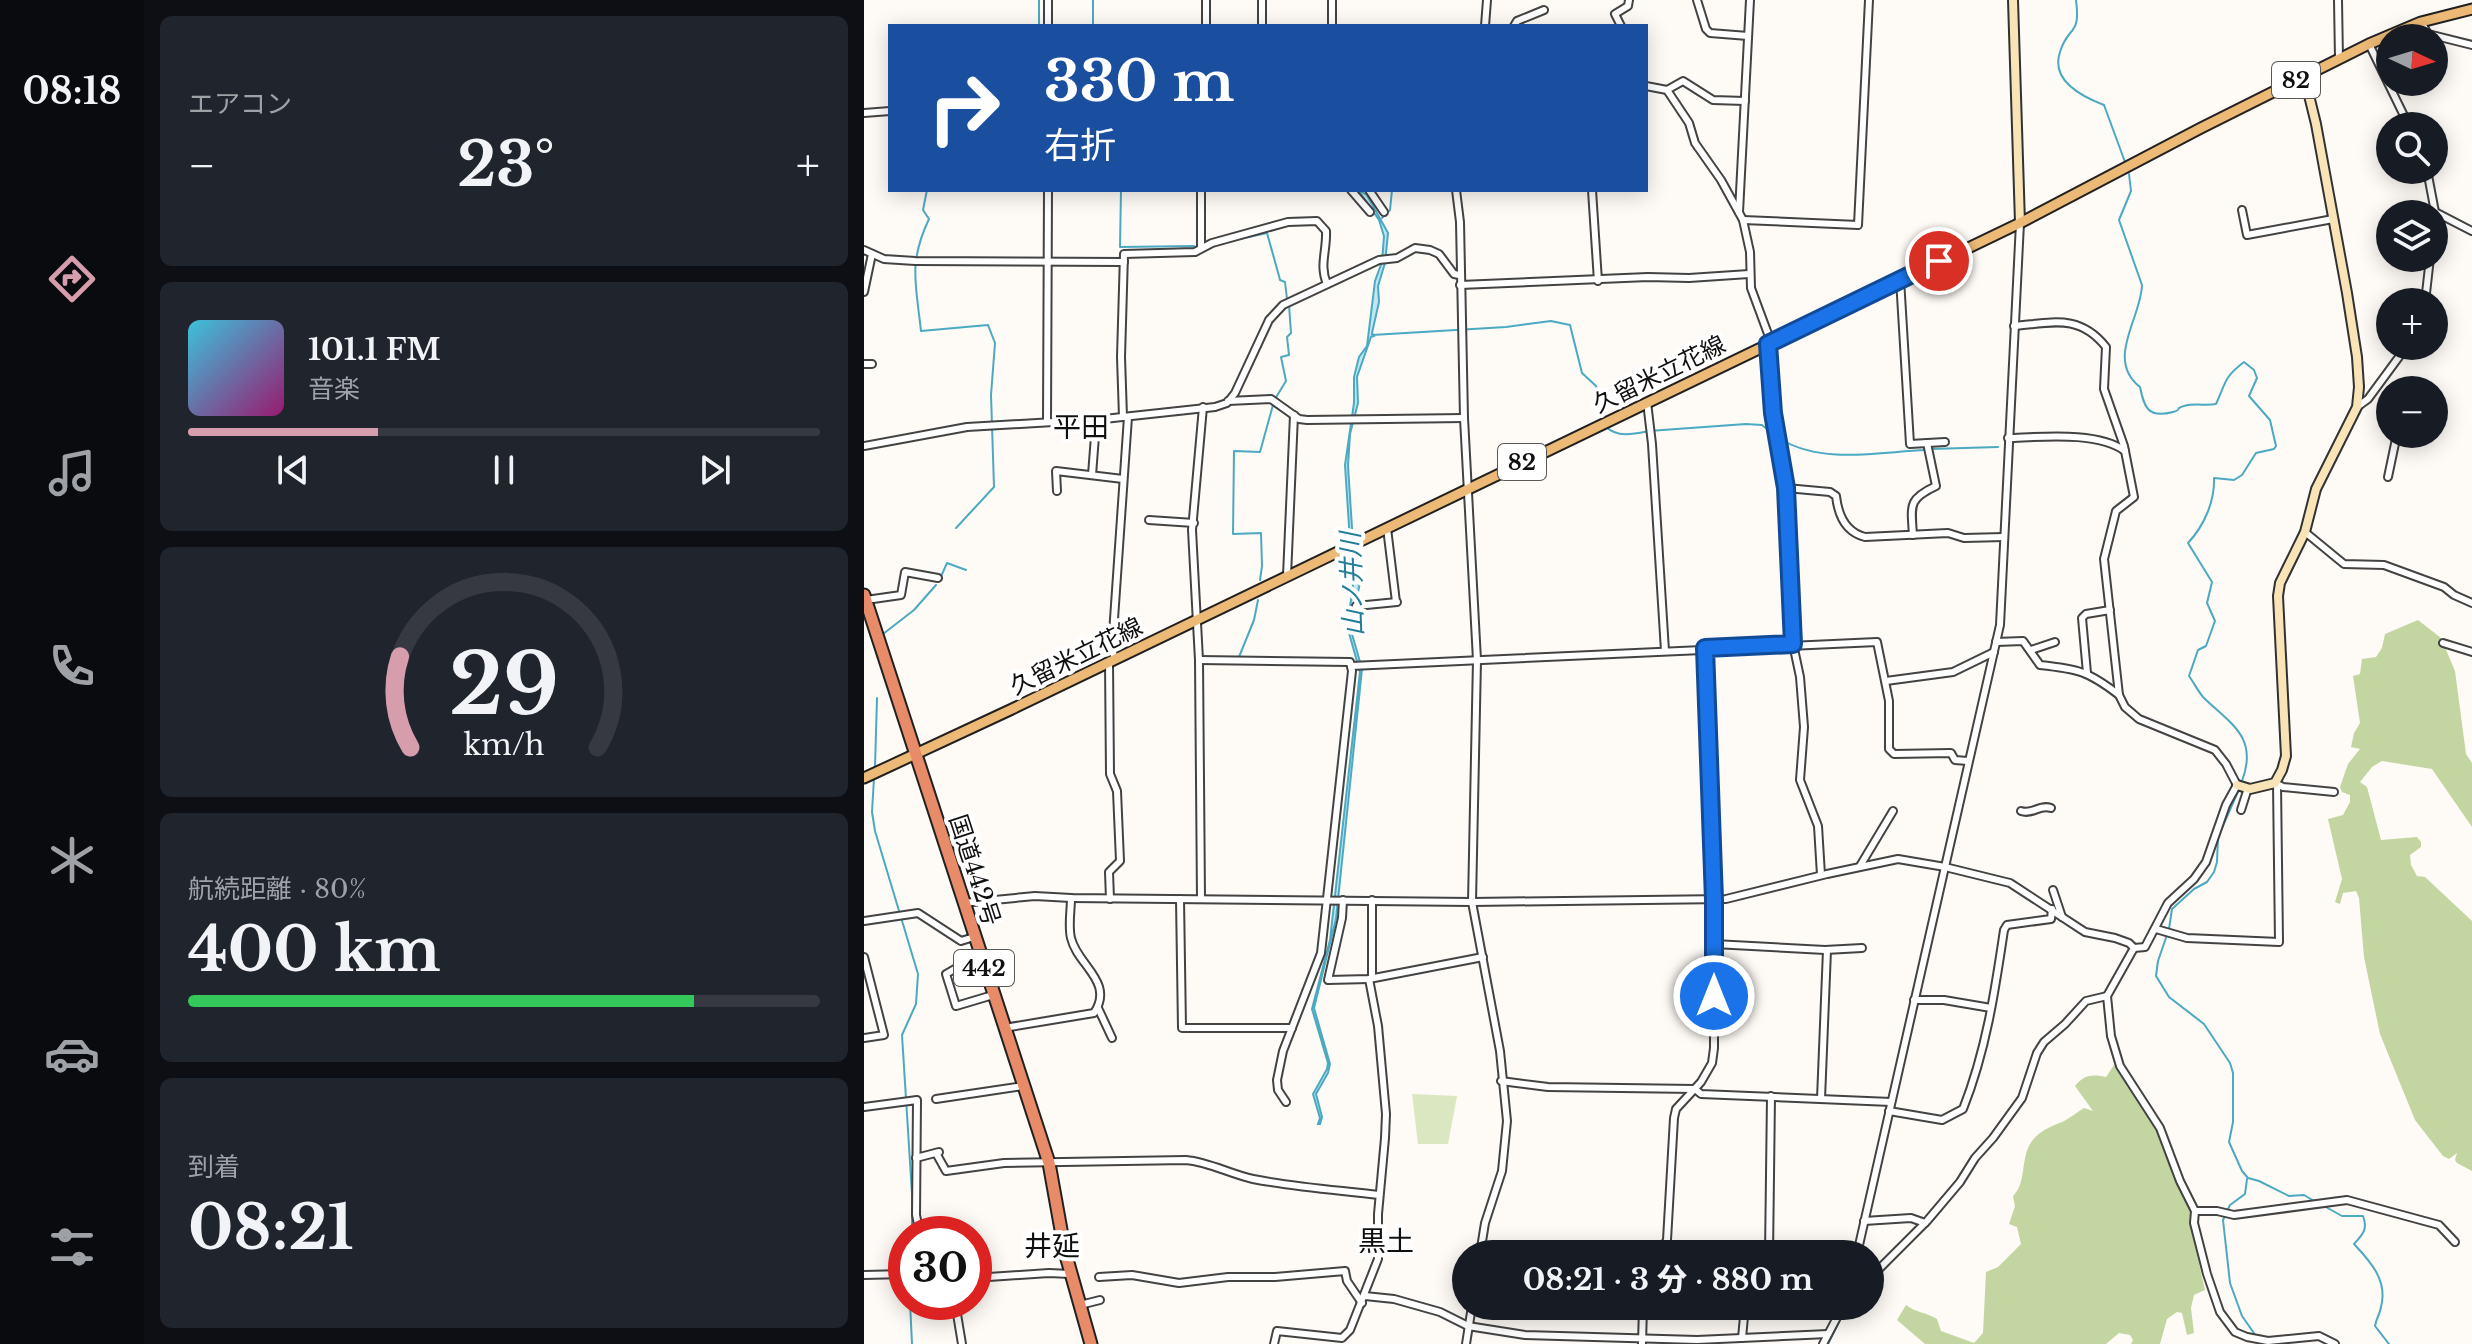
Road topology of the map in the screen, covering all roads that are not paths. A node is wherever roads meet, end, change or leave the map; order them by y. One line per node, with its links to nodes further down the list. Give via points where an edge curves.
1 (1048, 0): 15 (street)
2 (1206, 0): 16 (street)
3 (1262, 0): 17 (street)
4 (1332, 0): 18 (street)
5 (1487, 0): 19 (street)
6 (1629, 0): 21 (street, via 1615,14)
7 (1697, 0): 22 (street, via 1710,33)
8 (1750, 0): 22 (street)
9 (1869, 0): 42 (street, via 1858,225)
10 (2013, 0): 45 (street)
11 (2341, 6): 25 (street)
12 (2472, 9): 14 (main road, 久留米立花線 / 82)
13 (1544, 10): 20 (street)
14 (2421, 22): 23 (main road, 久留米立花線 / 82); 24 (street, via 2428,34)
15 (1048, 24)
16 (1206, 24)
17 (1262, 24)
18 (1332, 24)
19 (1485, 24)
20 (1515, 24)
21 (1620, 24)
22 (1748, 36): 29 (street)
23 (2369, 44): 25 (main road, 久留米立花線 / 82); 31 (street)
24 (2472, 45)
25 (2339, 59): 26 (main road, 久留米立花線 / 82)
26 (2304, 75): 43 (street); 45 (main road, 久留米立花線 / 82)
27 (1648, 86): 28 (street)
28 (1667, 90): 29 (street, via 1683,81 1713,100); 42 (street)
29 (1745, 101): 42 (street)
30 (888, 111): 32 (street)
31 (2402, 112)
32 (864, 113)
33 (1048, 192): 52 (street)
34 (1201, 192): 47 (street)
35 (1353, 192): 40 (street)
36 (1370, 192): 41 (street)
37 (1456, 192): 55 (street)
38 (1592, 192): 57 (street)
39 (2242, 210): 43 (street, via 2247,235)
40 (1370, 212)
41 (1384, 212)
42 (1741, 217): 54 (street, via 1750,252)
43 (2333, 219): 67 (street, via 2357,357)
44 (2448, 219): 46 (street)
45 (2020, 223): 56 (main road, 久留米立花線 / 82); 61 (street)
46 (2472, 231)
47 (1201, 247): 53 (street, via 1195,252 1124,254); 58 (street, via 1288,222 1317,221 1326,231 1321,265)
48 (890, 248): 51 (street)
49 (864, 250): 50 (street)
50 (872, 254): 51 (street); 60 (street)
51 (890, 258): 52 (street)
52 (1047, 262): 53 (street); 72 (street)
53 (1124, 262): 69 (street)
54 (1749, 274): 57 (street); 62 (street)
55 (1459, 275): 58 (street, via 1439,254 1415,248); 59 (street)
56 (1900, 279): 62 (main road, 久留米立花線 / 82); 75 (street, via 1910,444)
57 (1598, 281): 59 (street)
58 (1327, 284): 64 (street, via 1275,311)
59 (1460, 285): 70 (street)
60 (864, 292)
61 (2014, 326): 73 (street); 78 (street, via 2066,322 2082,325 2099,338 2106,347 2104,389)
62 (1769, 343): 65 (main road, 久留米立花線 / 82); 83 (street, via 1773,413)
63 (2397, 360): 67 (street)
64 (1228, 401): 66 (street); 68 (street, via 1271,399)
65 (1647, 402): 82 (main road, 久留米立花線 / 82); 104 (street)
66 (1203, 407): 69 (street); 86 (street)
67 (2357, 407): 88 (street, via 2316,489)
68 (1294, 415): 70 (street, via 1307,420); 91 (street)
69 (1125, 417): 71 (street); 81 (street)
70 (1464, 418): 82 (street)
71 (1093, 419): 72 (street); 79 (street)
72 (1047, 422): 76 (street, via 967,427)
73 (2008, 438): 78 (street, via 2090,439); 90 (street)
74 (1945, 442): 75 (street)
75 (1927, 443): 89 (street, via 1936,486 1916,497)
76 (864, 446)
77 (2395, 448): 80 (street)
78 (2125, 451): 96 (street, via 2134,497 2116,511 2109,535 2104,559)
79 (1092, 475): 81 (street); 84 (street, via 1056,471)
80 (2388, 477)
81 (1123, 479): 109 (street)
82 (1468, 488): 87 (main road, 久留米立花線 / 82); 108 (street)
83 (1786, 488): 89 (street, via 1830,492 1836,496 1838,513 1857,535); 101 (street)
84 (1057, 491)
85 (1149, 520): 86 (street)
86 (1194, 523): 97 (street)
87 (1387, 528): 91 (main road, 久留米立花線 / 82); 95 (street, via 1397,602)
88 (2305, 532): 94 (street, via 2344,564 2384,565); 117 (street, via 2278,596 2286,756)
89 (1913, 535): 90 (street)
90 (2004, 537): 98 (street)
91 (1287, 576): 97 (main road, 久留米立花線 / 82)
92 (938, 578): 93 (street, via 905,572 901,595)
93 (865, 597): 114 (highway, 国道442号 / 442)
94 (2472, 603)
95 (1356, 606)
96 (2110, 610): 111 (street, via 2082,618); 113 (street)
97 (1197, 620): 107 (street); 109 (main road, 久留米立花線 / 82)
98 (1996, 642): 103 (street, via 2023,641); 105 (street)
99 (2055, 642): 103 (street)
100 (2443, 643): 106 (street)
101 (1793, 644): 102 (street); 112 (street, via 1877,642); 127 (street, via 1804,727 1800,780 1818,826)
102 (1705, 648): 104 (street); 136 (street)
103 (2031, 650): 111 (street, via 2040,665)
104 (1665, 651): 108 (street)
105 (1994, 652): 112 (street, via 1953,672); 115 (street)
106 (2472, 652)
107 (1199, 660): 110 (street); 132 (street)
108 (1477, 660): 110 (street); 137 (street)
109 (1112, 661): 114 (main road, 久留米立花線 / 82); 130 (street, via 1110,774 1117,791 1120,861 1109,872)
110 (1351, 666): 133 (street)
111 (2087, 673): 113 (street)
112 (1886, 681): 115 (street, via 1887,740 1894,754 1951,753 1955,760)
113 (2119, 695): 118 (street, via 2139,719 2215,750)
114 (916, 755): 116 (main road, 久留米立花線 / 82); 138 (highway, 国道442号 / 442)
115 (1968, 761): 126 (street)
116 (864, 778)
117 (2276, 784): 119 (street); 120 (street); 142 (street, via 2279,942 2187,938)
118 (2237, 785): 119 (street); 142 (street, via 2206,862 2168,903)
119 (2248, 788): 122 (street)
120 (2334, 792)
121 (2051, 808): 124 (street)
122 (2241, 810)
123 (1893, 811): 125 (street)
124 (2021, 811)
125 (1860, 867): 126 (street, via 1898,859); 127 (street)
126 (1945, 867): 139 (street, via 2010,883); 154 (street)
127 (1821, 875): 136 (street)
128 (2053, 890): 140 (street)
129 (1071, 898): 130 (street); 138 (street); 155 (street, via 1071,939 1095,976 1101,992)
130 (1110, 899): 131 (street)
131 (1180, 899): 132 (street); 158 (street, via 1182,1028)
132 (1201, 899): 133 (street)
133 (1328, 900): 134 (street); 158 (street, via 1321,953)
134 (1343, 900): 135 (street); 151 (street, via 1328,980)
135 (1372, 900): 137 (street); 151 (street)
136 (1714, 900): 137 (street); 144 (street)
137 (1472, 902): 149 (street)
138 (963, 903): 143 (highway, 国道442号 / 442)
139 (2052, 909): 140 (street); 156 (street, via 2051,919 2007,925)
140 (2062, 917): 146 (street, via 2085,932)
141 (864, 921): 143 (street, via 918,913 961,941)
142 (2156, 929): 146 (street, via 2145,947)
143 (974, 937): 150 (highway, 国道442号 / 442)
144 (1714, 944): 147 (street); 163 (street, via 1714,1048 1712,1063)
145 (1862, 948): 147 (street)
146 (2134, 948): 153 (street)
147 (1827, 950): 166 (street)
148 (864, 957): 159 (street, via 884,1035)
149 (1483, 957): 151 (street); 161 (street)
150 (981, 958): 152 (highway, 国道442号 / 442); 152 (street, via 946,974 956,1006)
151 (1370, 978): 173 (street, via 1386,1114)
152 (993, 995): 157 (highway, 国道442号 / 442)
153 (2107, 996): 174 (street, via 2120,1066 2160,1128); 177 (street, via 2086,1001 2044,1042 2022,1098)
154 (1914, 1000): 156 (street); 168 (street)
155 (1098, 1008): 157 (street, via 1094,1013); 160 (street)
156 (1991, 1008): 170 (street, via 1978,1070 1963,1109 1942,1120)
157 (1004, 1028): 162 (highway, 国道442号 / 442)
158 (1292, 1028): 167 (street, via 1277,1080)
159 (864, 1038)
160 (1112, 1038)
161 (1501, 1081): 163 (street, via 1548,1087); 178 (street, via 1506,1147)
162 (1023, 1086): 165 (street); 172 (highway, 国道442号 / 442)
163 (1695, 1089): 164 (street, via 1701,1094); 179 (street, via 1674,1118)
164 (1771, 1096): 166 (street); 180 (street)
165 (936, 1099)
166 (1821, 1099): 168 (street)
167 (1286, 1102)
168 (1891, 1102): 170 (street)
169 (864, 1107): 171 (street, via 917,1100)
170 (1889, 1111): 176 (street)
171 (916, 1158): 172 (street, via 938,1152 946,1171); 175 (street)
172 (1049, 1163): 173 (street, via 1197,1161 1264,1181); 185 (highway, 国道442号 / 442)
173 (1379, 1195): 190 (street, via 1378,1259)
174 (2195, 1211): 182 (street, via 2234,1215 2347,1200 2439,1225); 200 (street, via 2220,1312)
175 (916, 1216)
176 (1864, 1221): 177 (street, via 1911,1218); 181 (street)
177 (1925, 1223): 183 (street)
178 (1482, 1240)
179 (1667, 1240)
180 (1769, 1240)
181 (1860, 1240)
182 (2455, 1242)
183 (1884, 1264)
184 (888, 1274): 186 (street)
185 (1070, 1274): 187 (street); 204 (highway, 国道442号 / 442)
186 (864, 1275)
187 (992, 1277)
188 (1099, 1277): 190 (street, via 1132,1275 1179,1283 1345,1271)
189 (1100, 1300): 191 (street)
190 (1364, 1300): 197 (street, via 1394,1299); 205 (street, via 1342,1338 1277,1331)
191 (1084, 1304)
192 (958, 1320): 203 (street)
193 (1469, 1320): 197 (street)
194 (1643, 1320): 201 (street)
195 (1744, 1320): 199 (street)
196 (1836, 1320): 198 (street)
197 (1468, 1326): 201 (street, via 1525,1335); 206 (street)
198 (1828, 1334): 199 (street); 207 (street)
199 (1742, 1338): 202 (street)
200 (2247, 1340): 208 (street, via 2319,1336)
201 (1642, 1341): 202 (street)
202 (1653, 1341)
203 (962, 1344)
204 (1091, 1344)
205 (1274, 1344)
206 (1466, 1344)
207 (1823, 1344)
208 (2335, 1344)

